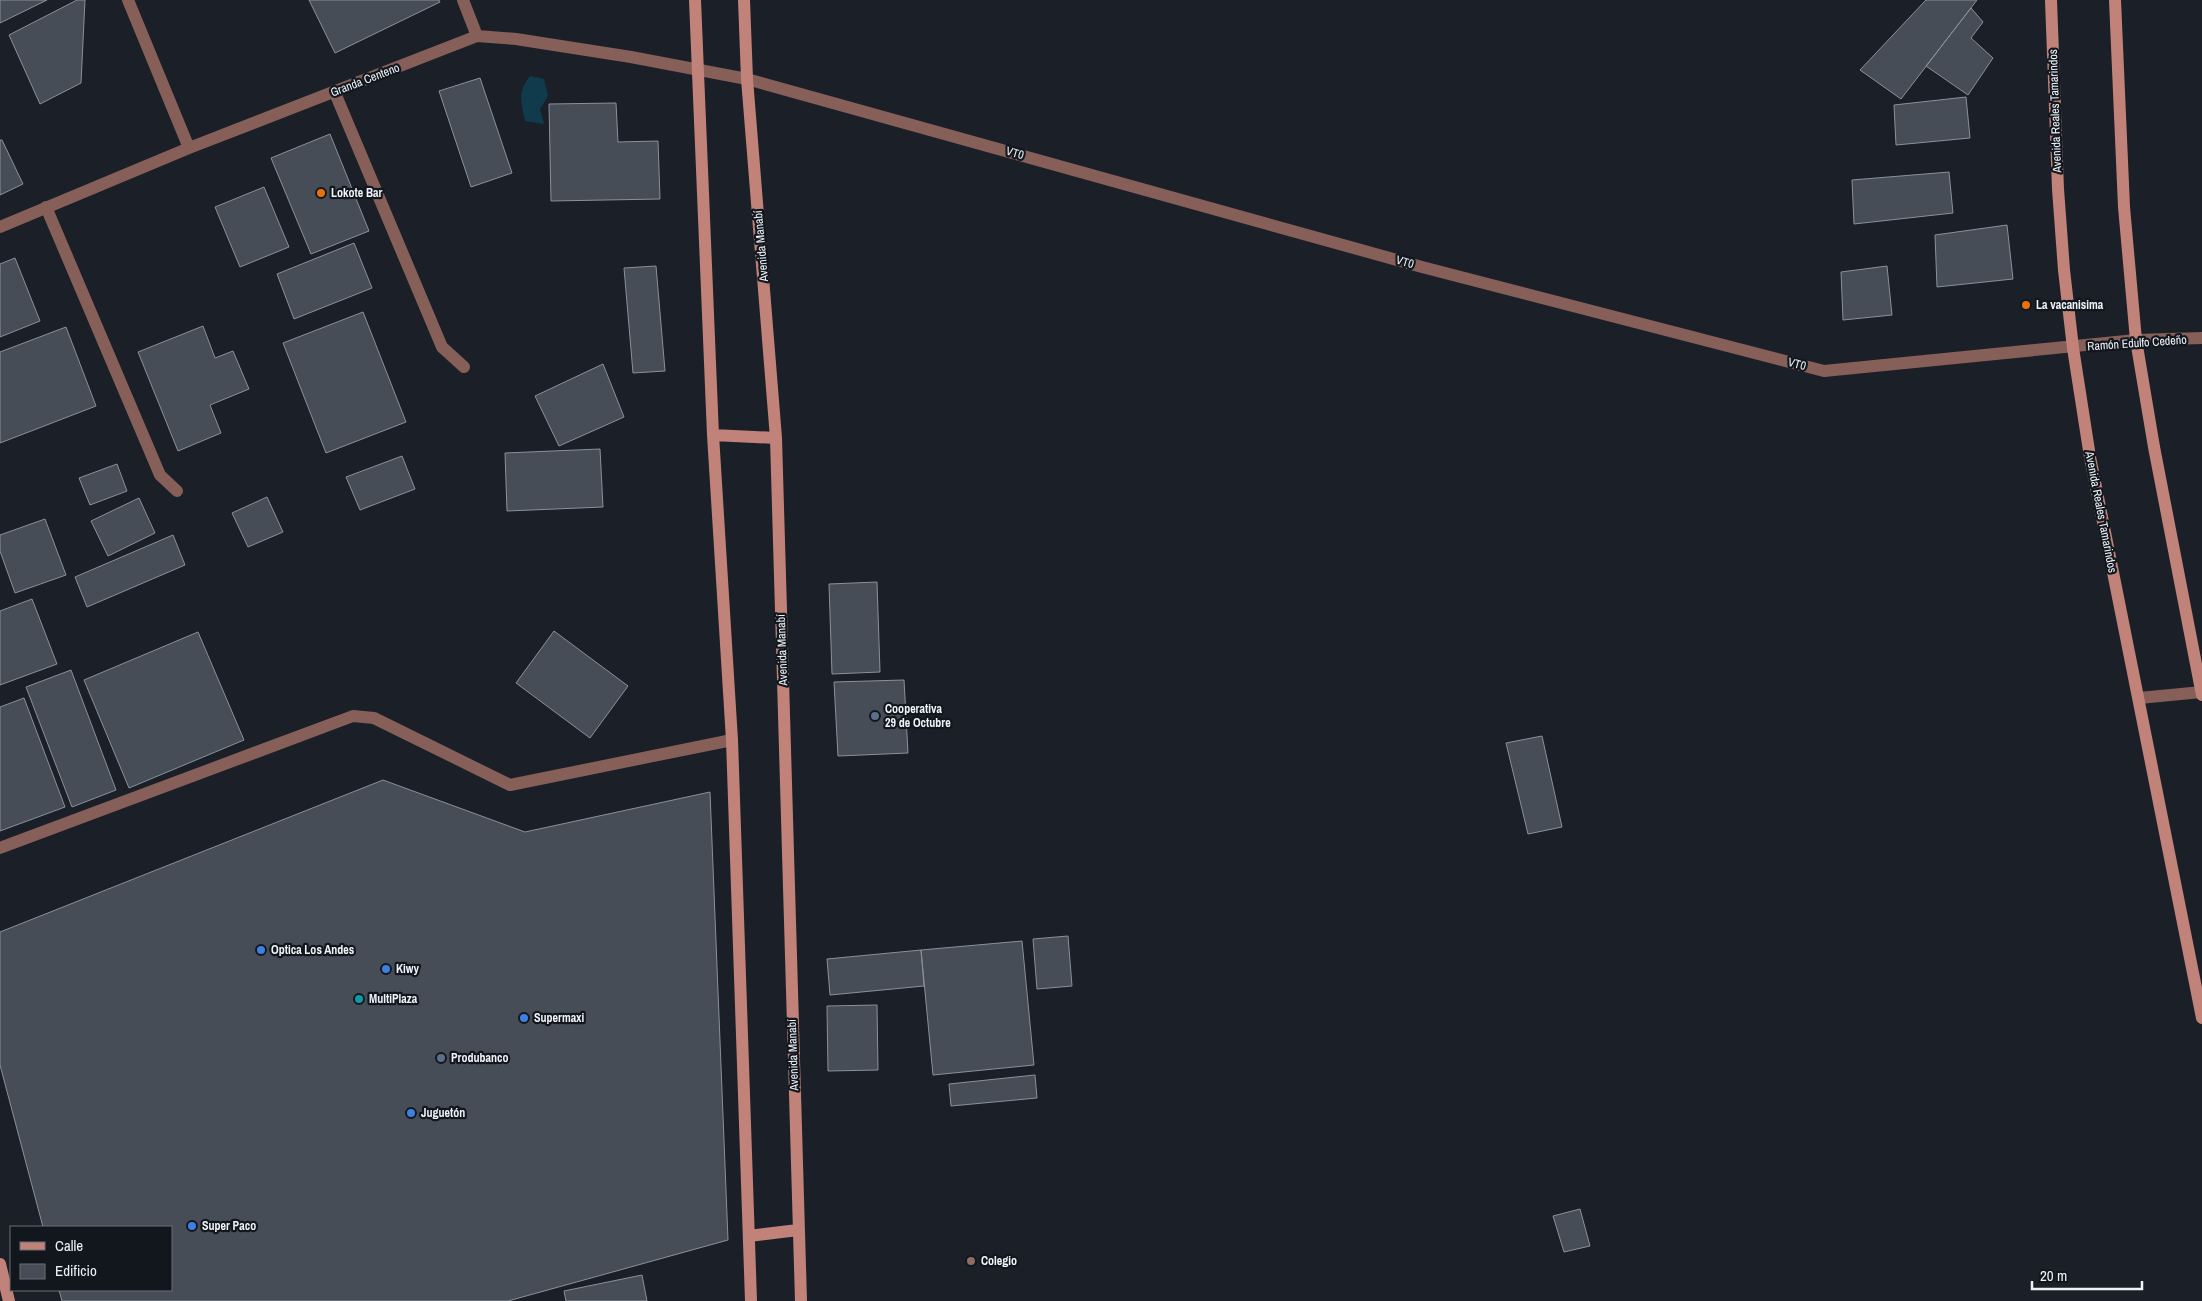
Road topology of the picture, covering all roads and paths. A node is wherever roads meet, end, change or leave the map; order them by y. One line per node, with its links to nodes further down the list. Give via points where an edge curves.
1 (128, 0): 11 (street)
2 (463, 0): 7 (street)
3 (695, 0): 8 (main road)
4 (744, 0): 9 (main road, Avenida Manabí)
5 (2051, 0): 16 (main road, Avenida Reales Tamarindos, via 2058,189)
6 (2115, 0): 15 (main road, via 2124,207)
7 (477, 36): 8 (street, Granda Centeno, via 516,39); 10 (street, Granda Centeno)
8 (697, 68): 9 (street, Granda Centeno); 18 (main road)
9 (747, 79): 16 (street, VT0, via 1422,266 1824,371); 19 (main road, Avenida Manabí)
10 (335, 92): 11 (street, Granda Centeno); 17 (street, via 442,347)
11 (189, 148): 12 (street, Granda Centeno)
12 (46, 207): 13 (street, Granda Centeno); 20 (street, via 160,475)
13 (0, 226)
14 (2202, 338): 15 (street, Ramón Edulfo Cedeño)
15 (2136, 340): 16 (street, Ramón Edulfo Cedeño); 21 (main road)
16 (2073, 348): 22 (main road, Avenida Reales Tamarindos, via 2090,458)
17 (464, 367)
18 (713, 435): 19 (main road); 23 (main road)
19 (776, 438): 26 (main road, Avenida Manabí)
20 (177, 491)
21 (2202, 693): 22 (street)
22 (2139, 698): 25 (main road, Avenida Reales Tamarindos)
23 (732, 740): 24 (street, via 510,785 374,718 353,716); 27 (main road)
24 (0, 848)
25 (2202, 1018)
26 (798, 1230): 27 (main road); 31 (main road, Avenida Manabí)
27 (749, 1236): 30 (main road)
28 (1, 1269): 29 (main road)
29 (9, 1301)
30 (751, 1301)
31 (801, 1301)

